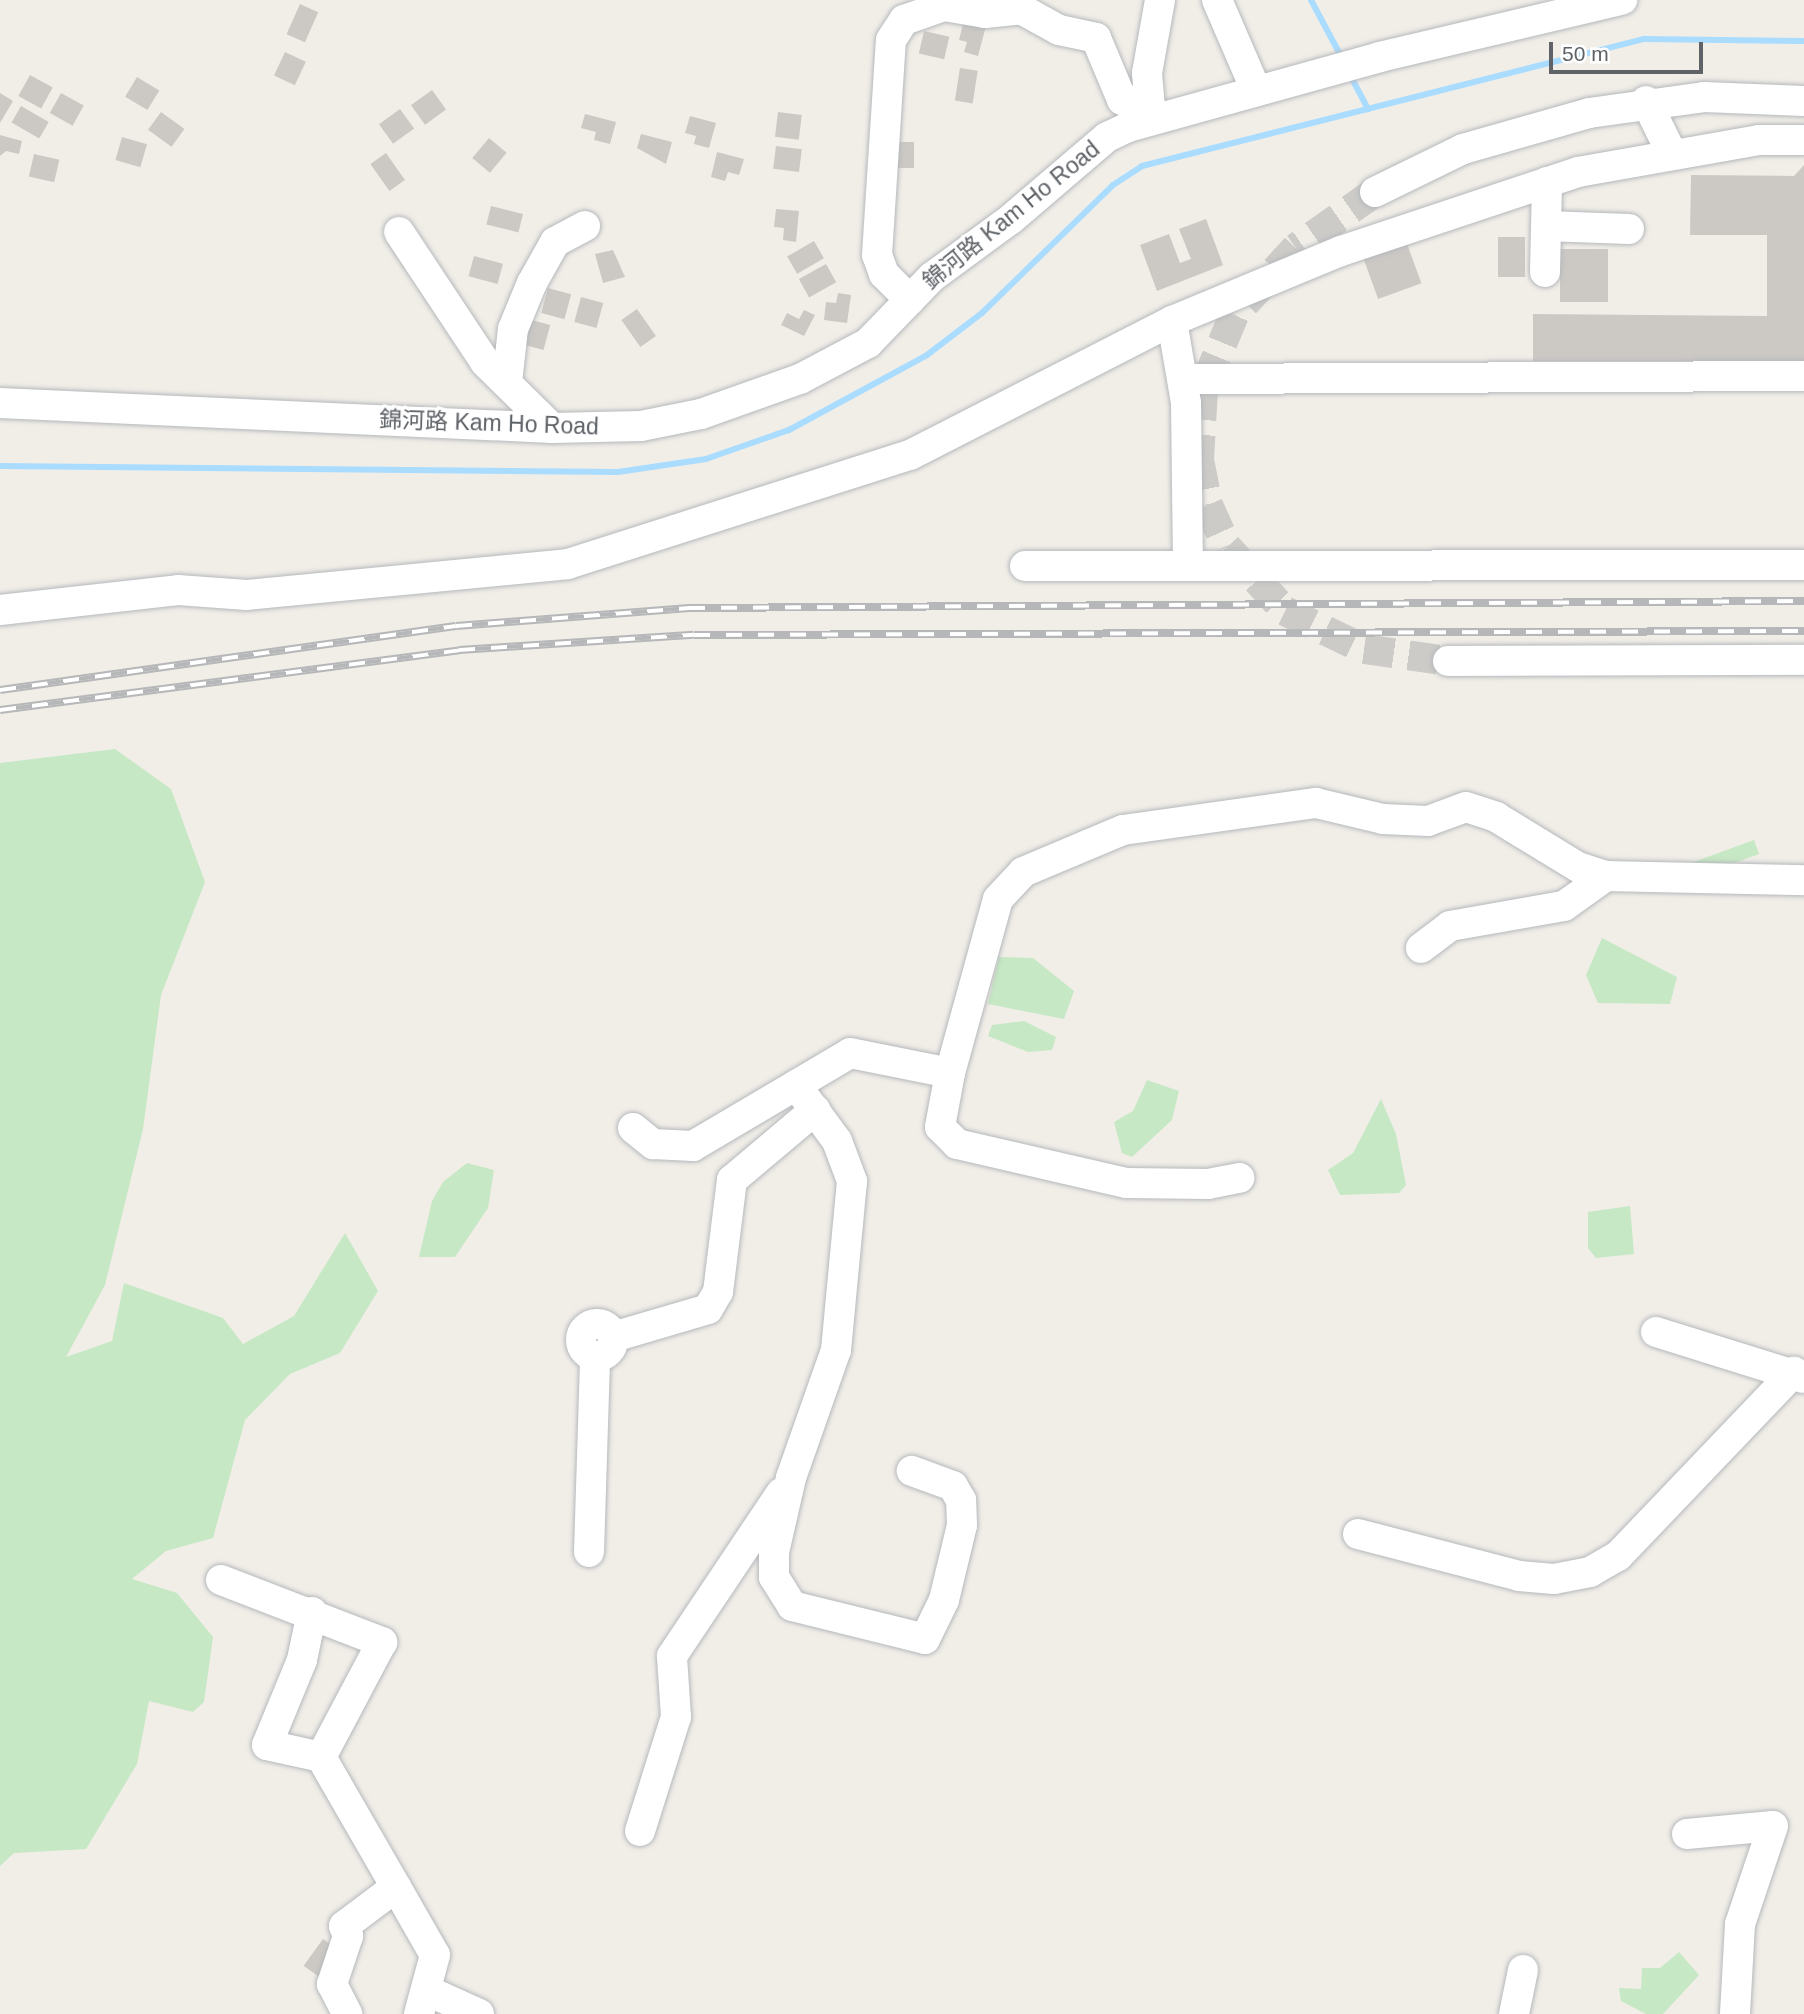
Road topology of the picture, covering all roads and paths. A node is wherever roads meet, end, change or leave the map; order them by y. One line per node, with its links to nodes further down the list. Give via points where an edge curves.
1 (1160, 0): 8 (street, via 1147,73)
2 (1217, 0): 4 (street)
3 (1622, 0): 4 (street, 錦河路 Kam Ho Road)
4 (1255, 90): 8 (street, 錦河路 Kam Ho Road)
5 (1766, 98): 6 (street); 7 (street); 9 (street, via 1777,119)
6 (1646, 101): 11 (street); 13 (street, via 1501,135 1430,162)
7 (1804, 101)
8 (1149, 110): 19 (street, 錦河路 Kam Ho Road, via 1107,137); 19 (street, via 1122,100 1096,38 1059,30 1021,9 985,13 944,6 904,20 891,40 877,255 884,274)
9 (1759, 140): 10 (street); 11 (street)
10 (1804, 140)
11 (1672, 154): 12 (street)
12 (1547, 183): 15 (street); 20 (street, via 1341,251)
13 (1375, 192)
14 (585, 226): 23 (street, via 555,242 532,283 513,329)
15 (1546, 226): 16 (street); 18 (street)
16 (1629, 229)
17 (399, 232): 23 (street, via 485,362)
18 (1545, 272)
19 (910, 300): 25 (street, 錦河路 Kam Ho Road, via 868,343 845,358 759,395 641,426)
20 (1172, 320): 22 (street); 29 (street, via 910,455 568,564 247,595 178,590)
21 (1804, 376): 22 (street)
22 (1184, 379): 28 (street)
23 (507, 383): 25 (street)
24 (0, 403): 25 (street, 錦河路 Kam Ho Road)
25 (552, 428)
26 (1804, 565): 28 (street)
27 (1024, 566): 28 (street)
28 (1188, 566)
29 (0, 610)
30 (1804, 660): 31 (street)
31 (1448, 661)
32 (1606, 876): 33 (street); 34 (street, via 1564,906 1450,926); 35 (street, via 1578,867 1496,817 1466,807 1428,821 1383,819 1316,803 1123,831 1023,872 998,899)
33 (1804, 880)
34 (1421, 948)
35 (950, 1073): 36 (street, via 850,1052); 39 (street, via 940,1127 957,1144 1126,1183 1208,1184)
36 (796, 1084): 37 (street); 38 (street, via 693,1146 653,1144)
37 (815, 1110): 43 (street, via 837,1141 852,1181 846,1279 836,1350); 45 (street, via 732,1180 718,1292 708,1309 604,1347)
38 (633, 1128)
39 (1239, 1178)
40 (1656, 1332): 41 (street)
41 (1799, 1375): 44 (street, via 1618,1556 1590,1572 1554,1579 1519,1576)
42 (912, 1471): 43 (street, via 953,1486 961,1500 962,1525 944,1600 925,1639 792,1606 774,1577)
43 (791, 1478): 49 (street, via 672,1656 676,1717)
44 (1358, 1534)
45 (589, 1552)
46 (221, 1580): 47 (street)
47 (312, 1612): 48 (street, via 302,1660 267,1745); 48 (street, via 382,1642)
48 (321, 1757): 51 (street)
49 (639, 1830)
50 (1687, 1834): 57 (street, via 1773,1826 1740,1924)
51 (396, 1887): 53 (street, via 435,1955); 54 (street, via 344,1926 348,1936 332,1984)
52 (1523, 1970): 56 (street)
53 (424, 2003): 55 (street)
54 (347, 2014)
55 (479, 2014)
56 (1514, 2014)
57 (1735, 2014)

